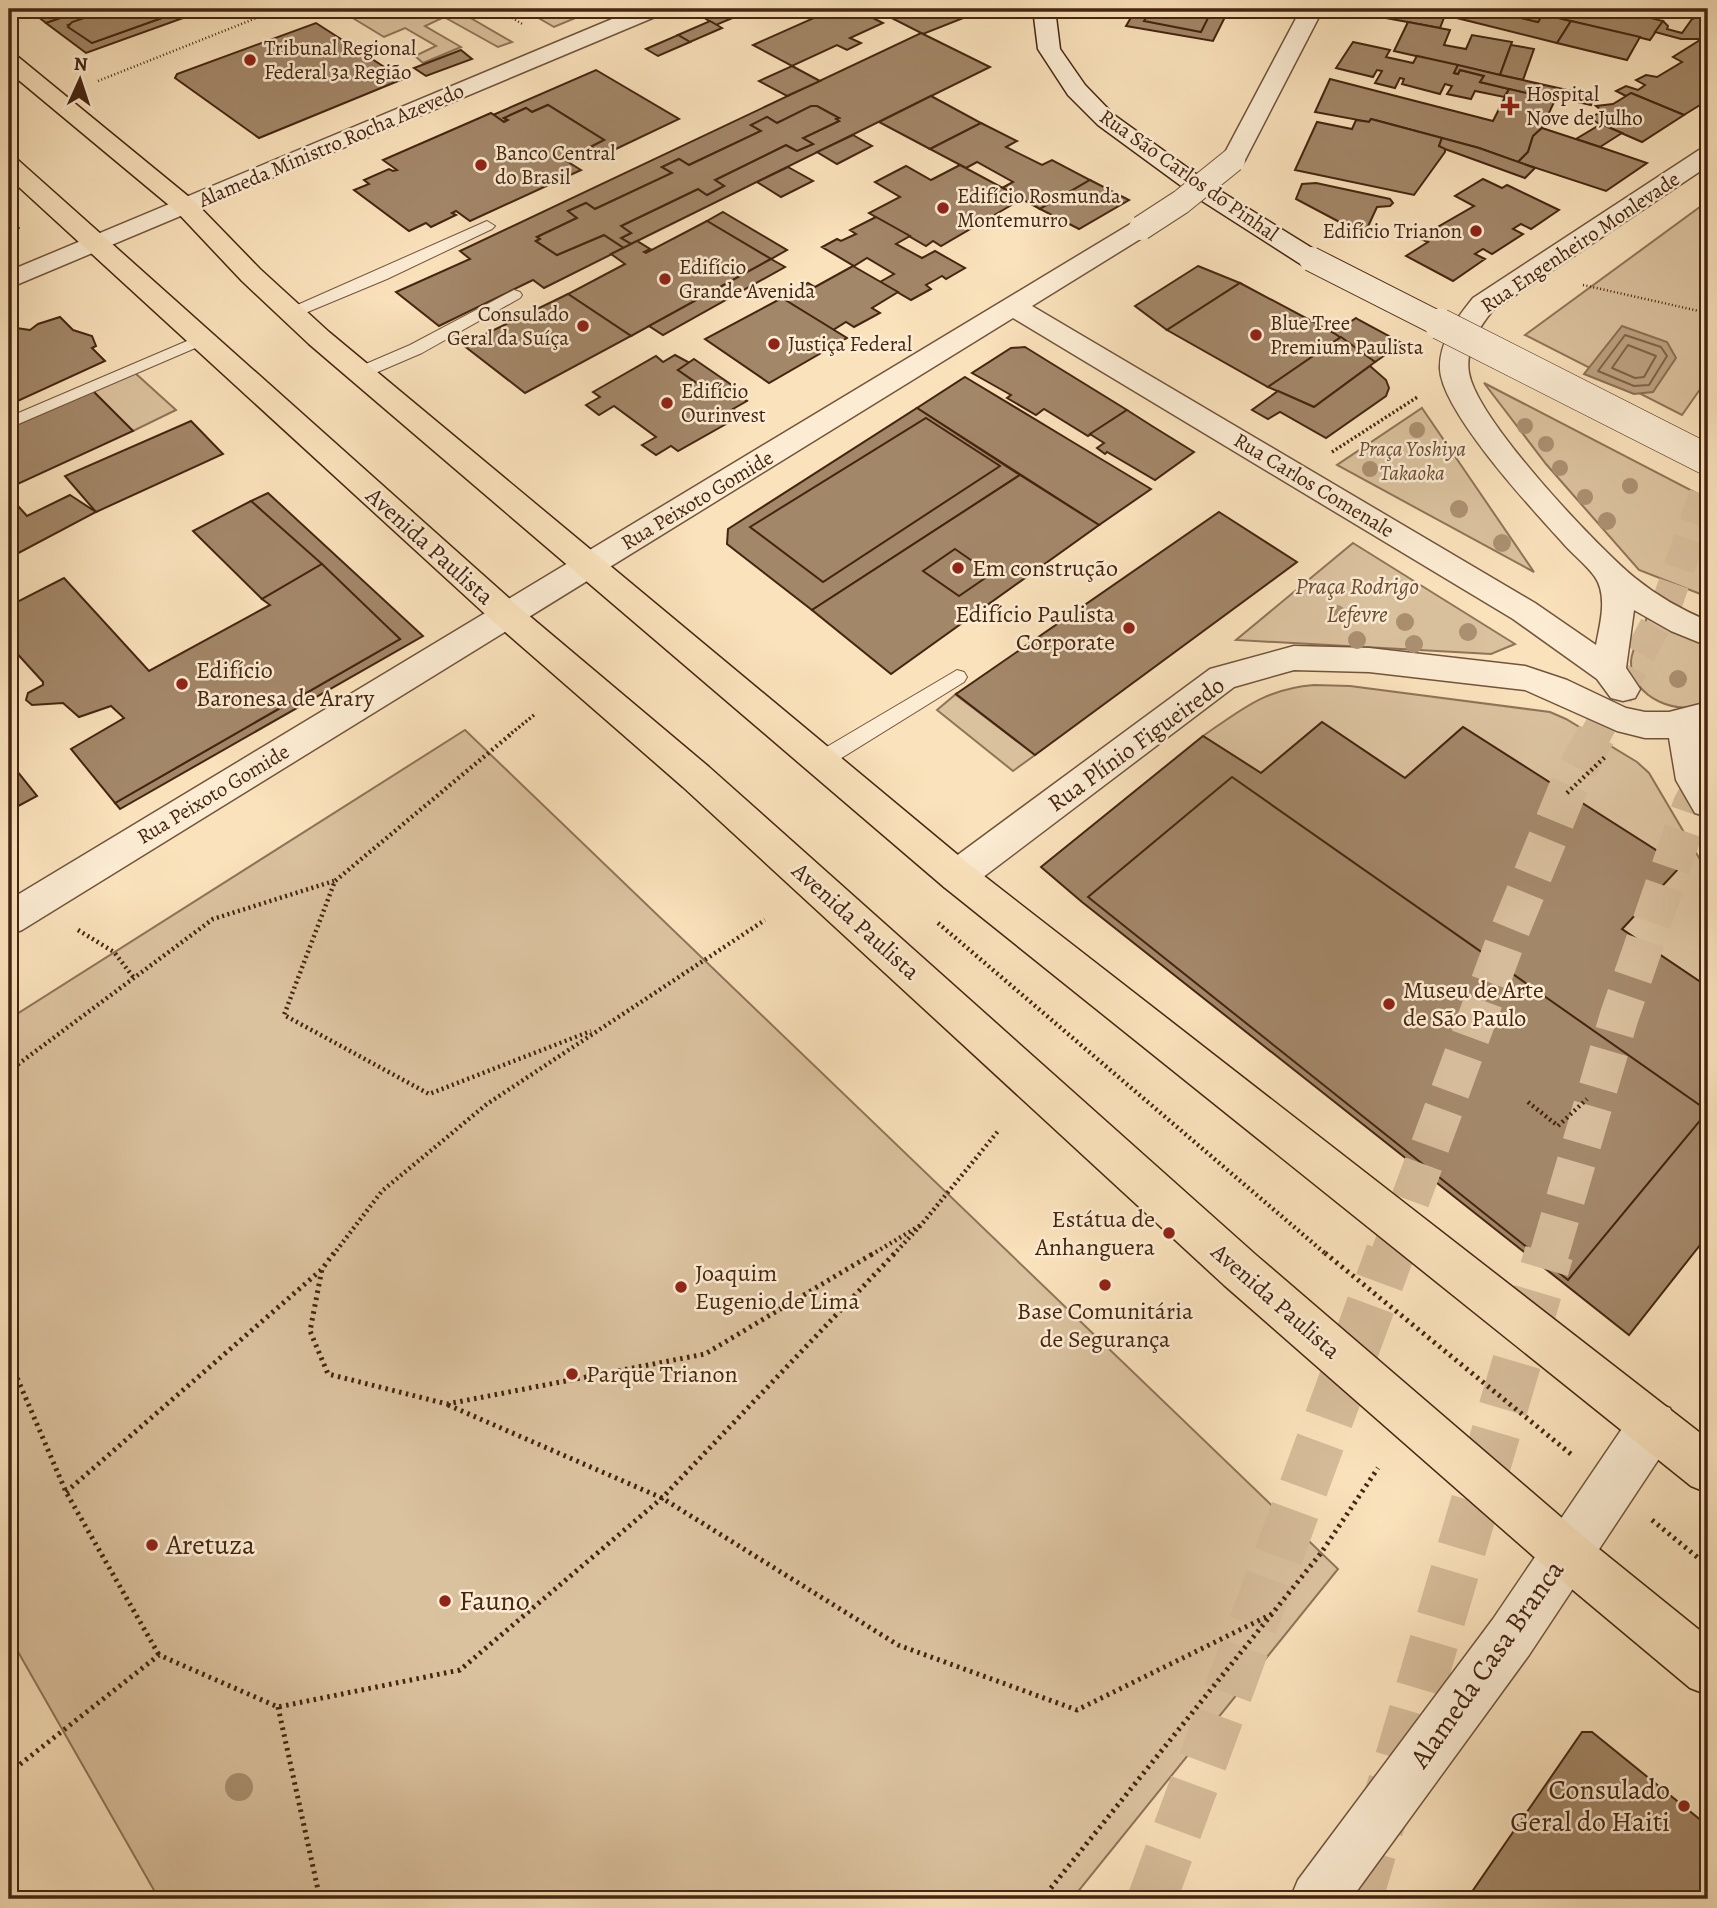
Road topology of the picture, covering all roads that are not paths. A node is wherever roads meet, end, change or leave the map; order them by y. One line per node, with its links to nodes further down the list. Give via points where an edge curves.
1 (654, 9): 7 (street, Alameda Ministro Rocha Azevedo)
2 (1044, 9): 17 (street, Rua São Carlos do Pinhal, bridge, via 1049,49 1076,90 1106,120 1208,194 1311,259)
3 (1312, 9): 12 (street, Rua Peixoto Gomide, bridge, via 1233,160 1181,202)
4 (9, 61): 7 (main road)
5 (1708, 155): 19 (street, Rua Engenheiro Monlevade, via 1483,304 1461,331 1454,373 1468,403 1497,448)
6 (9, 165): 9 (main road, Avenida Paulista)
7 (185, 206): 9 (street, Alameda Ministro Rocha Azevedo); 13 (main road)
8 (487, 226): 13 (lane)
9 (98, 243): 10 (street, Alameda Ministro Rocha Azevedo); 14 (main road, Avenida Paulista)
10 (9, 280)
11 (514, 295): 15 (lane, via 416,349)
12 (1014, 307): 18 (street, Rua Peixoto Gomide); 22 (street, Rua Carlos Comenale, via 1500,596)
13 (292, 313): 15 (main road)
14 (201, 340): 16 (lane); 20 (main road, Avenida Paulista)
15 (360, 373): 18 (main road)
16 (9, 423)
17 (1708, 460)
18 (588, 565): 20 (street, Rua Peixoto Gomide); 25 (main road)
19 (1611, 575): 21 (street, Rua Engenheiro Monlevade, via 1648,604); 22 (street, via 1619,605)
20 (508, 616): 28 (street, Rua Peixoto Gomide); 31 (main road, Avenida Paulista, via 696,777 1240,1270)
21 (1708, 634)
22 (1609, 670): 24 (street, Rua Carlos Comenale, via 1634,700)
23 (957, 677): 25 (lane)
24 (1700, 723): 26 (street, via 1694,780); 27 (street, Rua Plínio Figueiredo, via 1647,726 1622,720 1541,682 1369,660 1294,658 1222,678)
25 (820, 761): 27 (main road)
26 (1708, 803)
27 (957, 876): 29 (main road)
28 (9, 919)
29 (1653, 1425): 30 (main road); 31 (street, Alameda Casa Branca)
30 (1708, 1469)
31 (1566, 1553): 32 (main road, Avenida Paulista); 33 (street, Alameda Casa Branca, via 1511,1637)
32 (1708, 1670)
33 (1317, 1899)

